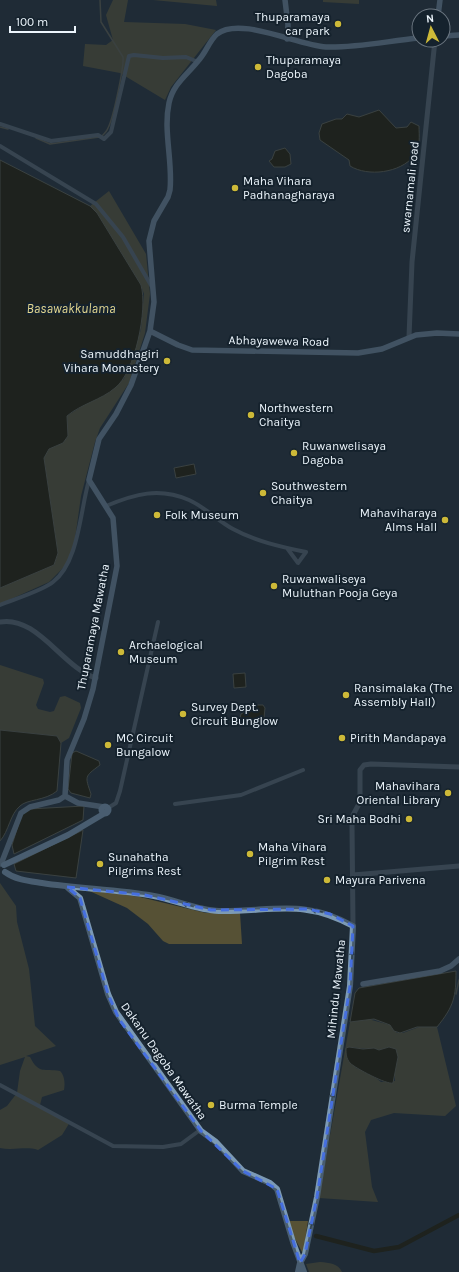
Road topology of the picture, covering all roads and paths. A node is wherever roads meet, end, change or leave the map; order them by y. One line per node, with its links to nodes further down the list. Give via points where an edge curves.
1 (286, 0): 2 (main road)
2 (287, 39): 3 (main road, via 332,47); 5 (main road, via 242,27 228,29 214,37)
3 (411, 39)
4 (434, 48): 11 (street, swarnamali road, via 412,262)
5 (198, 62): 6 (street, via 186,57 129,56 111,132 104,139 98,135 51,142); 8 (main road, via 180,80 168,105 170,190 150,236)
6 (0, 124)
7 (0, 146): 8 (street, via 96,204 123,237)
8 (153, 289): 9 (main road, via 154,307)
9 (150, 331): 11 (main road, Abhayawewa Road, via 186,348 212,351 358,353 382,349); 12 (main road, via 131,385 99,440)
10 (459, 334): 11 (main road, Abhayawewa Road, via 437,333)
11 (409, 337)
12 (89, 480): 13 (main road, Thuparamaya Mawatha); 15 (street, via 74,546 62,573 52,583)
13 (106, 506): 14 (street, via 133,495 164,492 190,500 248,537); 18 (main road, Thuparamaya Mawatha, via 114,522 117,566)
14 (287, 548): 14 (street, via 293,549 306,552 298,563)
15 (0, 605)
16 (0, 622): 18 (street, via 16,621 39,636 84,674)
17 (158, 622): 23 (street, via 120,791 116,803)
18 (96, 678): 21 (main road, Thuparamaya Mawatha, via 84,719 67,760)
19 (459, 767): 26 (street, via 367,764 362,767 359,776 360,802 352,818)
20 (303, 770): 22 (street, via 241,796)
21 (65, 796): 23 (main road, via 78,803); 25 (main road, via 59,800 30,807 21,813)
22 (175, 804)
23 (103, 810): 25 (main road, via 68,835)
24 (459, 866): 26 (street)
25 (2, 868): 27 (main road, Mihindu Mawatha, via 18,879)
26 (353, 872): 28 (street)
27 (67, 887): 28 (main road, Mihindu Mawatha, one-way to 27, via 330,914 308,909 211,910 145,895); 32 (main road, Dakanu Dagoba Mawatha, via 80,898 108,994 116,1012)
28 (353, 926): 33 (main road, Mihindu Mawatha, one-way to 28, via 317,1197 350,986)
29 (459, 959): 30 (main road, via 440,971)
30 (363, 984)
31 (0, 1084): 32 (street, via 113,1146 163,1147 181,1144)
32 (200, 1130): 33 (main road, Dakanu Dagoba Mawatha, via 216,1142 243,1171 270,1183 277,1189)
33 (300, 1263): 34 (main road, Mihindu Mawatha); 35 (main road, Dakanu Dagoba Mawatha)
34 (298, 1272)
35 (304, 1272)

